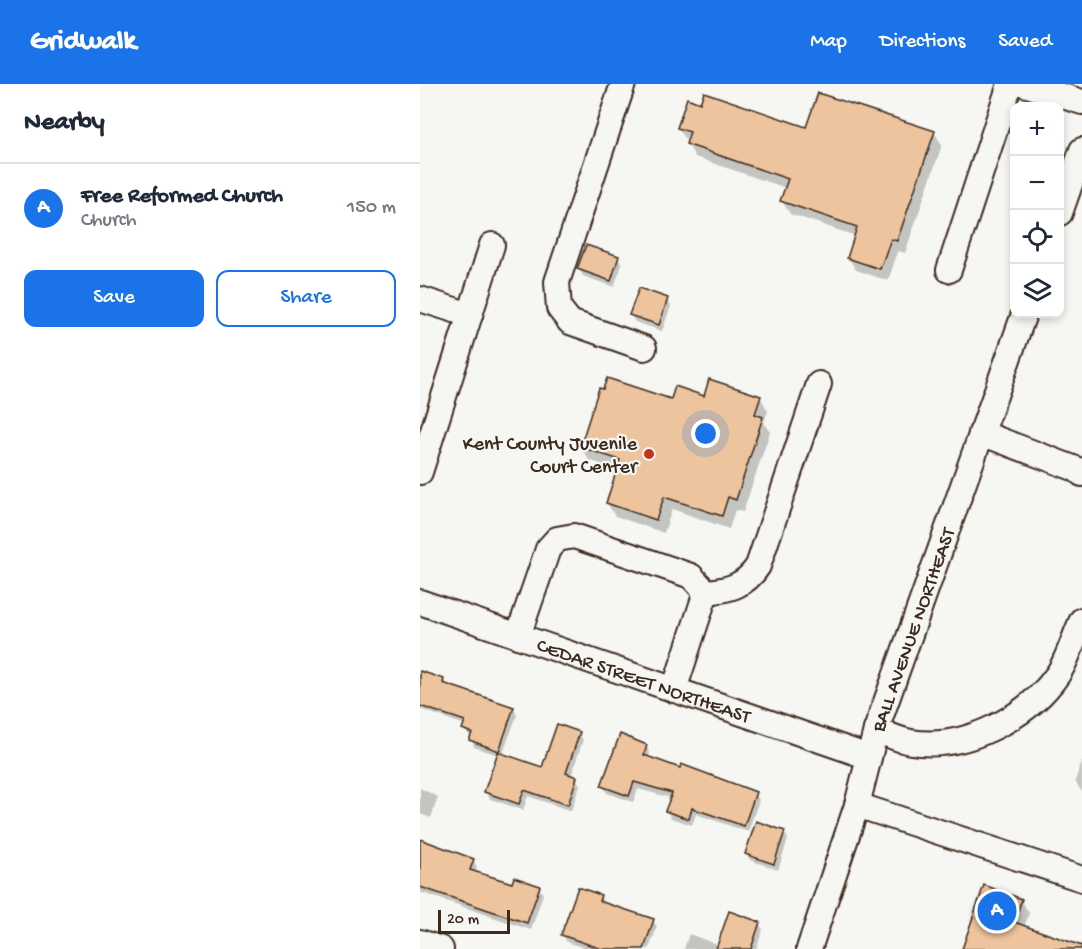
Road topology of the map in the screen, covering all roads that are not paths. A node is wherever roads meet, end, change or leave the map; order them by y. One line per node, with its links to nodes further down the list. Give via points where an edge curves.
1 (623, 84): 13 (street, via 569,239 556,300 570,322)
2 (1010, 84): 9 (street)
3 (1024, 84): 4 (street)
4 (1082, 102)
5 (1082, 150): 6 (street)
6 (1076, 183): 7 (street)
7 (1061, 210)
8 (492, 245): 11 (street)
9 (949, 270)
10 (420, 298): 11 (street)
11 (470, 315): 16 (street)
12 (1023, 318): 15 (street, BALL AVENUE NORTHEAST)
13 (644, 348)
14 (819, 384): 18 (street, via 758,566 736,587)
15 (981, 434): 17 (street, via 1076,468); 23 (street, BALL AVENUE NORTHEAST)
16 (420, 472)
17 (1082, 474)
18 (706, 592): 21 (street, via 691,576 565,536 548,549); 22 (street)
19 (420, 602): 21 (street, CEDAR STREET NORTHEAST)
20 (1082, 620): 23 (street, via 1058,674 1037,698 1002,722 953,742 910,742)
21 (518, 636): 22 (street, CEDAR STREET NORTHEAST)
22 (674, 690): 24 (street, CEDAR STREET NORTHEAST)
23 (876, 730): 24 (street, BALL AVENUE NORTHEAST)
24 (869, 757): 25 (street, BALL AVENUE NORTHEAST)
25 (857, 805): 26 (street); 29 (street, BALL AVENUE NORTHEAST)
26 (1082, 879)
27 (420, 942): 28 (street)
28 (441, 949)
29 (808, 949)

